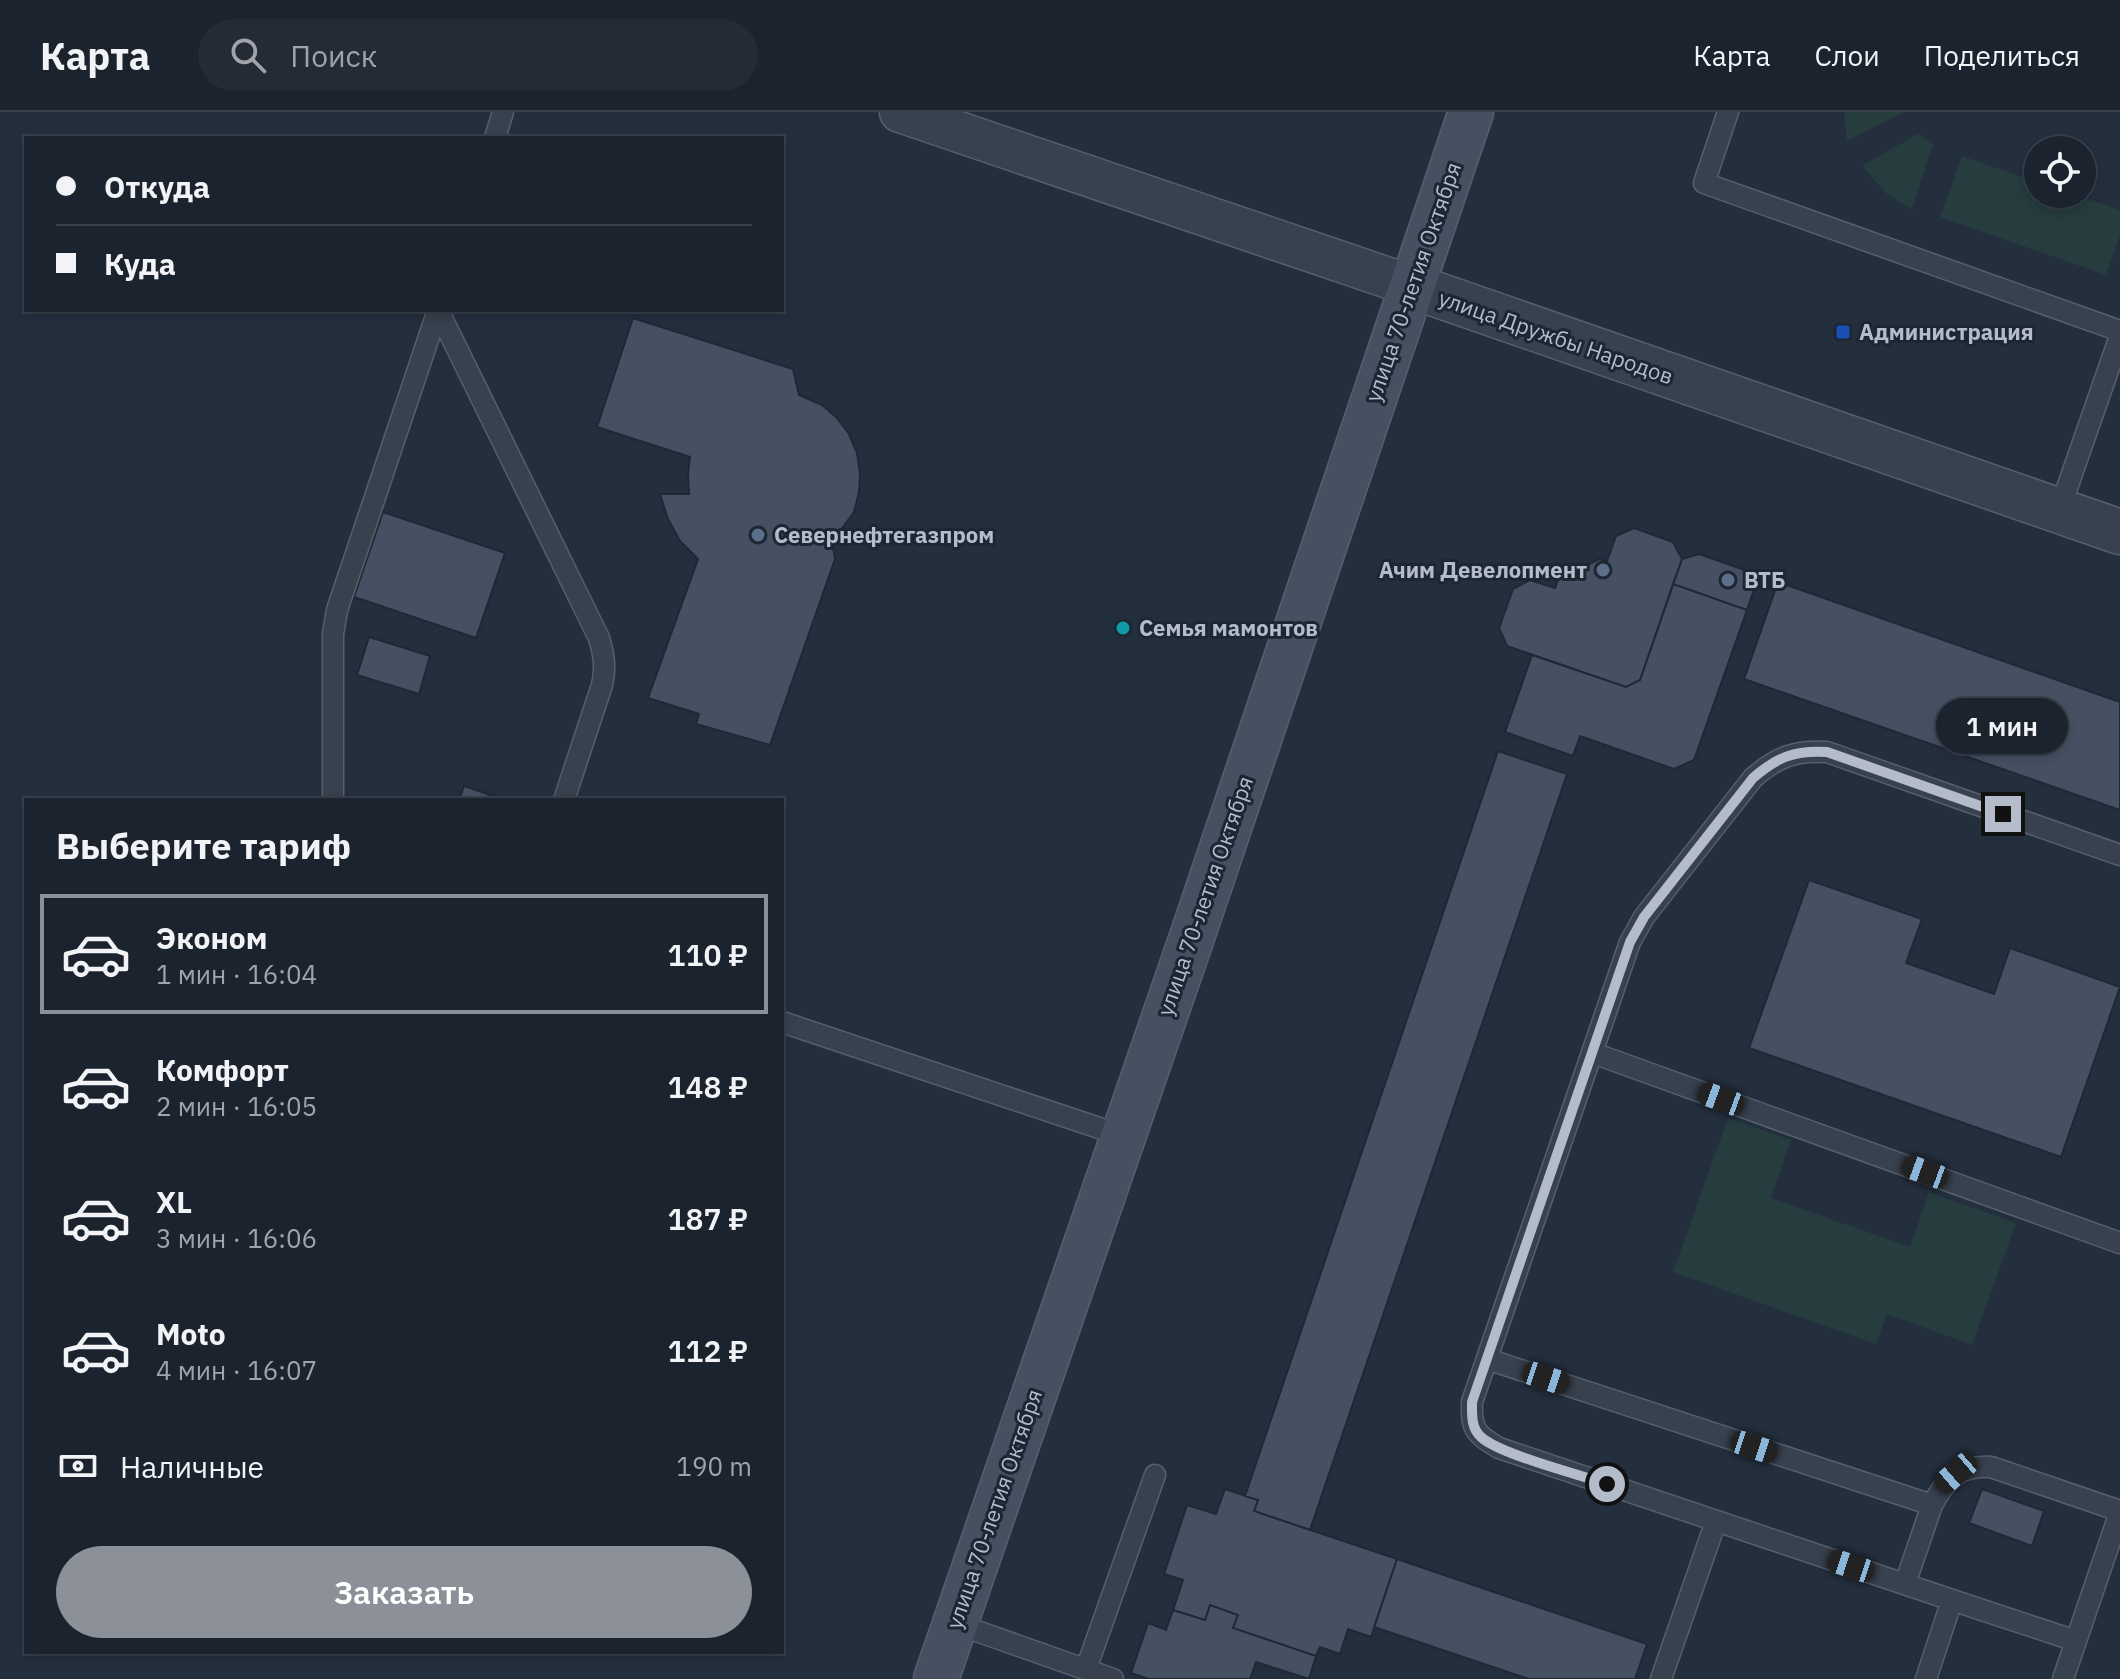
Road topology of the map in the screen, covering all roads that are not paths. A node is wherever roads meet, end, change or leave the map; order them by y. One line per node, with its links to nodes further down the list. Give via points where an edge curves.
1 (503, 112): 5 (lane)
2 (900, 112): 6 (street, улица Дружбы Народов)
3 (1471, 112): 6 (main road, улица 70-летия Октября)
4 (1728, 112): 9 (lane, via 1704,183)
5 (496, 136)
6 (1412, 286): 11 (street, улица Дружбы Народов); 18 (main road, улица 70-летия Октября)
7 (437, 312): 13 (lane, via 337,610)
8 (439, 312): 14 (lane, via 603,653 602,685)
9 (2120, 334): 10 (lane)
10 (2116, 361): 11 (lane)
11 (2059, 511): 12 (street, улица Дружбы Народов)
12 (2120, 532)
13 (333, 798)
14 (565, 798)
15 (2120, 855): 17 (lane, via 1827,752 1787,754 1753,778 1644,917 1630,942)
16 (784, 1023): 18 (lane)
17 (1593, 1053): 19 (lane); 20 (lane)
18 (1123, 1136): 27 (main road, улица 70-летия Октября)
19 (2120, 1243)
20 (1487, 1359): 22 (lane); 24 (lane, via 1472,1402 1472,1422 1480,1437)
21 (1155, 1475): 29 (lane)
22 (1932, 1505): 23 (lane, via 1943,1485 1974,1466 1991,1467); 25 (lane)
23 (2120, 1512): 28 (lane)
24 (1716, 1521): 25 (lane); 32 (lane)
25 (1905, 1584): 26 (lane)
26 (1952, 1600): 28 (lane); 33 (lane)
27 (954, 1623): 29 (lane); 30 (main road, улица 70-летия Октября)
28 (2076, 1641): 34 (lane)
29 (1086, 1669): 31 (lane)
30 (936, 1679)
31 (1113, 1679)
32 (1661, 1679)
33 (1926, 1679)
34 (2063, 1679)

